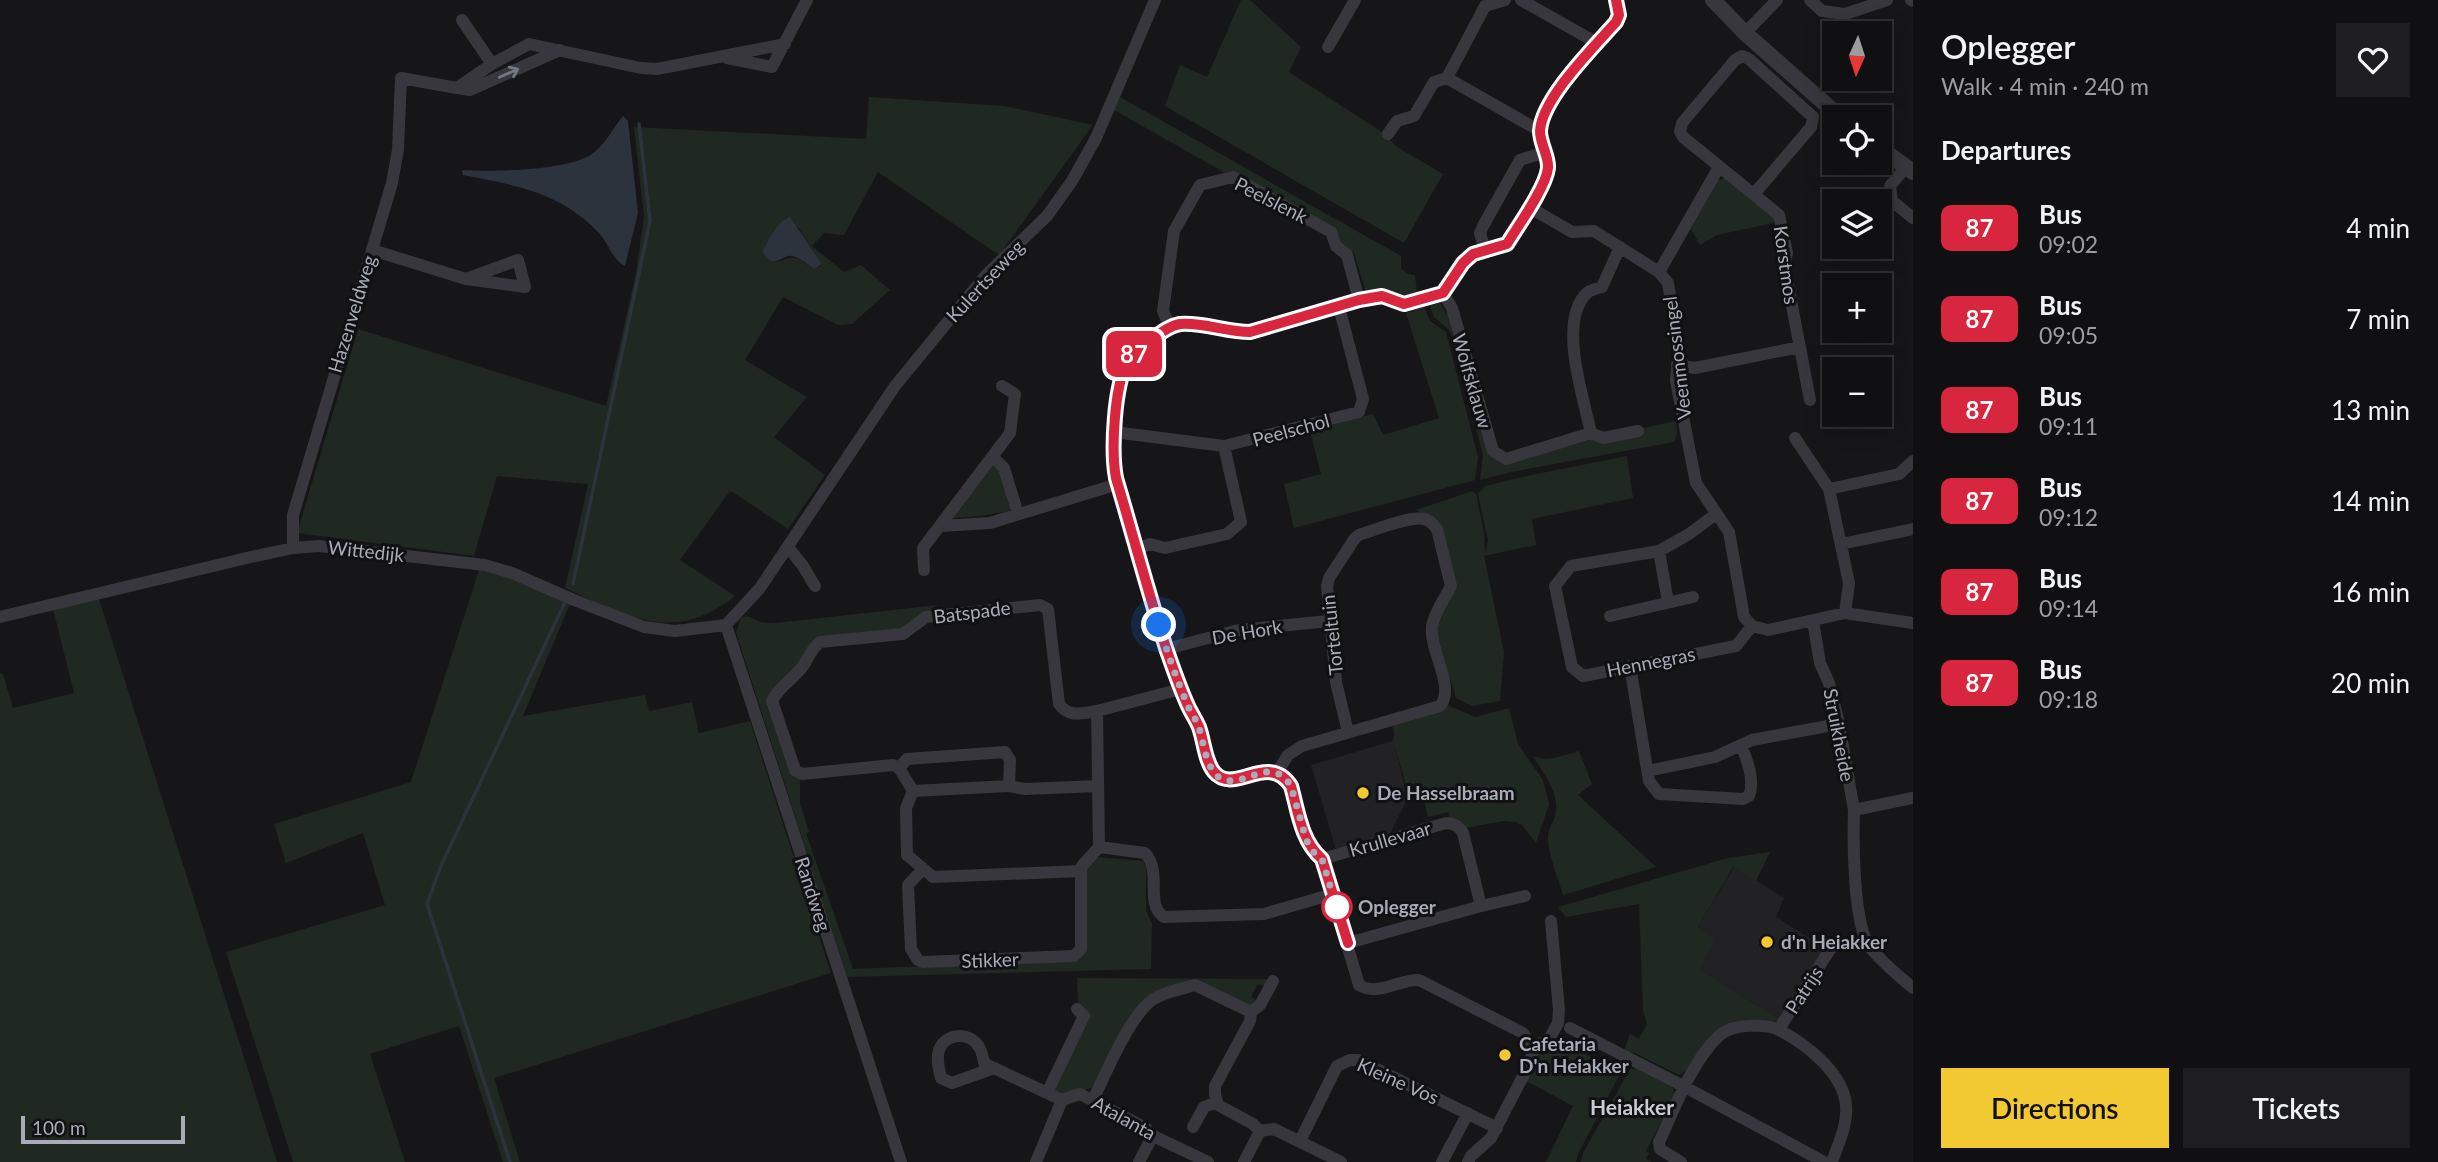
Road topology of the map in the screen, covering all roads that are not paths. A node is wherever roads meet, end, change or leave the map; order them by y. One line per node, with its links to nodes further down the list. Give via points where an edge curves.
1 (807, 0): 14 (street)
2 (1155, 0): 58 (street, Kulertseweg, via 1096,138 1072,181 1047,216 986,275 895,386)
3 (1355, 0): 15 (street)
4 (1505, 0): 19 (street, via 1485,6)
5 (1521, 0): 13 (street)
6 (1616, 0): 13 (street, via 1619,15)
7 (1713, 0): 12 (street)
8 (1776, 0): 12 (street)
9 (1810, 0): 10 (street, via 1822,11 1845,14)
10 (1887, 0)
11 (463, 20): 18 (street)
12 (1745, 33): 21 (street)
13 (1597, 43): 22 (street, via 1563,82)
14 (785, 44): 17 (street); 17 (street, via 772,67)
15 (1328, 47)
16 (560, 50): 17 (street, via 657,69); 18 (street, via 529,44); 20 (street, one-way to 16, via 470,90)
17 (721, 57)
18 (492, 64): 20 (street)
19 (1447, 78): 22 (street); 23 (street, via 1434,82 1414,116 1397,121)
20 (457, 88): 32 (street, Hazenveldweg, via 401,78 398,150)
21 (1826, 105)
22 (1540, 131): 24 (street)
23 (1388, 134)
24 (1545, 152): 29 (street, via 1545,178); 33 (street, via 1520,160 1480,233)
25 (1892, 157): 27 (street)
26 (1719, 167): 28 (street, Korstmos); 28 (street, Korstmos, via 1680,132 1682,123 1742,56 1813,117 1811,127); 34 (street)
27 (1909, 170): 30 (street, via 1890,186 1892,201)
28 (1754, 194): 40 (street, Korstmos, via 1779,215)
29 (1529, 207): 31 (street, Veenmossingel, via 1572,232 1594,231); 33 (street, via 1507,244)
30 (1913, 218)
31 (1620, 247): 34 (street, Veenmossingel); 46 (street, via 1602,287 1587,293 1572,325)
32 (372, 250): 35 (street); 59 (street, Hazenveldweg, via 293,515)
33 (1485, 250): 36 (street, via 1463,263)
34 (1659, 272): 41 (street, Veenmossingel, via 1668,283 1679,347)
35 (466, 278)
36 (1443, 293): 37 (street, via 1404,304 1382,296); 46 (street, Wolfsklauw, via 1452,308 1493,451 1506,459)
37 (1359, 300): 38 (street); 39 (street, Peelslenk, via 1347,255 1336,246 1331,232 1233,177 1200,185 1174,231 1163,311)
38 (1339, 307): 39 (street, via 1250,332 1182,324); 48 (street, Peelschol, via 1363,399 1359,412)
39 (1170, 327): 45 (street, via 1129,359 1121,375)
40 (1800, 347): 41 (street, via 1695,368); 43 (street, Korstmos)
41 (1677, 365): 54 (street, Veenmossingel, via 1679,401 1696,483)
42 (1002, 386): 49 (street, via 1015,394 1010,433)
43 (1810, 400)
44 (1638, 431): 46 (street, Wolfsklauw, via 1604,438)
45 (1114, 432): 48 (street, Peelschol); 51 (street)
46 (1591, 433)
47 (1795, 439): 52 (street)
48 (1223, 446): 60 (street, via 1241,522 1227,534 1165,548 1150,544)
49 (993, 457): 53 (street, via 1004,468); 55 (street)
50 (1913, 461): 52 (street, via 1899,474)
51 (1118, 484): 53 (street); 60 (street)
52 (1829, 489): 57 (street)
53 (1018, 514): 55 (street, via 990,523)
54 (1716, 514): 61 (street, Hennegras); 73 (street, Veenmossingel, via 1728,532 1744,617)
55 (941, 526): 62 (street, via 923,548)
56 (1913, 529): 57 (street)
57 (1841, 544): 66 (street, via 1849,583)
58 (788, 547): 63 (street); 72 (street, Kulertseweg, via 760,588)
59 (293, 548): 68 (street, Wittedijk); 72 (street, Wittedijk, via 337,547 485,565 644,627 693,630)
60 (1137, 549): 74 (street)
61 (1659, 551): 65 (street); 75 (street, Hennegras, via 1571,566 1555,586 1572,667 1583,676)
62 (924, 570)
63 (815, 586)
64 (1693, 597): 65 (street)
65 (1668, 603): 67 (street)
66 (1845, 613): 70 (street); 71 (street)
67 (1610, 616)
68 (0, 617)
69 (1329, 621): 74 (street, De Hork, via 1239,630); 79 (street, Torteltuin, via 1338,698); 79 (street, Torteltuin, via 1326,586 1355,538 1410,520 1432,523 1451,586 1433,623 1432,641 1445,700 1440,706)
70 (1813, 621): 73 (street, via 1768,630); 78 (street, Struikheide)
71 (1913, 623)
72 (726, 625): 118 (street, Randweg)
73 (1752, 626): 75 (street, Hennegras, via 1737,646)
74 (1167, 649): 76 (street)
75 (1630, 666): 82 (street)
76 (1181, 689): 77 (street); 83 (street, via 1215,773 1231,780)
77 (1097, 711): 81 (street, Batspade, via 1073,714 1059,704 1048,609 1040,605 926,617 903,634 820,642 772,701 795,770 802,774); 85 (street)
78 (1839, 724): 80 (street); 88 (street, Struikheide)
79 (1348, 732): 83 (street, Torteltuin, via 1302,746 1288,755)
80 (1741, 745): 82 (street, via 1715,757); 82 (street, via 1752,789 1743,799 1659,794)
81 (899, 768): 84 (street, via 907,759 1004,752 1010,761); 86 (street)
82 (1648, 771)
83 (1277, 773): 90 (street, via 1291,786 1306,839)
84 (1009, 786): 85 (street); 86 (street)
85 (1098, 786): 89 (street)
86 (913, 791): 91 (street, via 906,808 907,855)
87 (1913, 798): 88 (street)
88 (1854, 810): 98 (street, Struikheide, via 1861,927)
89 (1099, 847): 92 (street); 93 (street, via 1145,853 1154,869 1154,906 1164,917 1264,914)
90 (1322, 859): 93 (street); 95 (street, Krullevaar, via 1452,823 1463,833)
91 (923, 869): 92 (street, via 933,877); 92 (street, Stikker, via 908,885 911,949 923,962 1074,956 1081,949)
92 (1081, 871)
93 (1333, 894): 97 (street)
94 (1525, 896): 95 (street)
95 (1481, 906): 97 (street)
96 (1551, 921): 105 (street, via 1558,1023 1548,1041)
97 (1348, 943): 105 (street, via 1356,980 1366,989 1419,980 1523,1033)
98 (1868, 944): 100 (street); 104 (street, Patrijs, via 1832,948)
99 (1273, 981): 102 (street)
100 (1913, 988)
101 (1077, 1009): 108 (street, via 1084,1016)
102 (1251, 1012): 110 (street, via 1195,985 1156,997 1132,1024); 111 (street, via 1215,1086)
103 (1570, 1028): 107 (street)
104 (1779, 1029): 107 (street, via 1734,1027 1721,1033); 128 (street, via 1825,1063 1840,1085 1846,1104 1845,1124)
105 (1531, 1046): 114 (street, via 1532,1059)
106 (994, 1068): 106 (street, via 952,1083 942,1078 939,1049 955,1036 974,1040 984,1063); 108 (street)
107 (1685, 1087): 126 (street, via 1659,1142 1660,1149); 127 (street)
108 (1047, 1093): 109 (street)
109 (1062, 1100): 110 (street, Atalanta, via 1080,1094); 119 (street, Atalanta)
110 (1093, 1100): 116 (street, Atalanta)
111 (1217, 1102): 113 (street, via 1203,1107); 115 (street)
112 (1468, 1113): 114 (street, Kleine Vos); 117 (street, Kleine Vos, via 1350,1059 1337,1066); 124 (street)
113 (1193, 1127)
114 (1497, 1128): 125 (street)
115 (1260, 1131): 117 (street, via 1274,1129); 122 (street)
116 (1153, 1135): 120 (street); 121 (street, Atalanta)
117 (1300, 1141): 123 (street)
118 (901, 1162)
119 (1036, 1162)
120 (1139, 1162)
121 (1208, 1162)
122 (1244, 1162)
123 (1340, 1162)
124 (1442, 1162)
125 (1468, 1162)
126 (1681, 1162)
127 (1824, 1162)
128 (1832, 1162)

